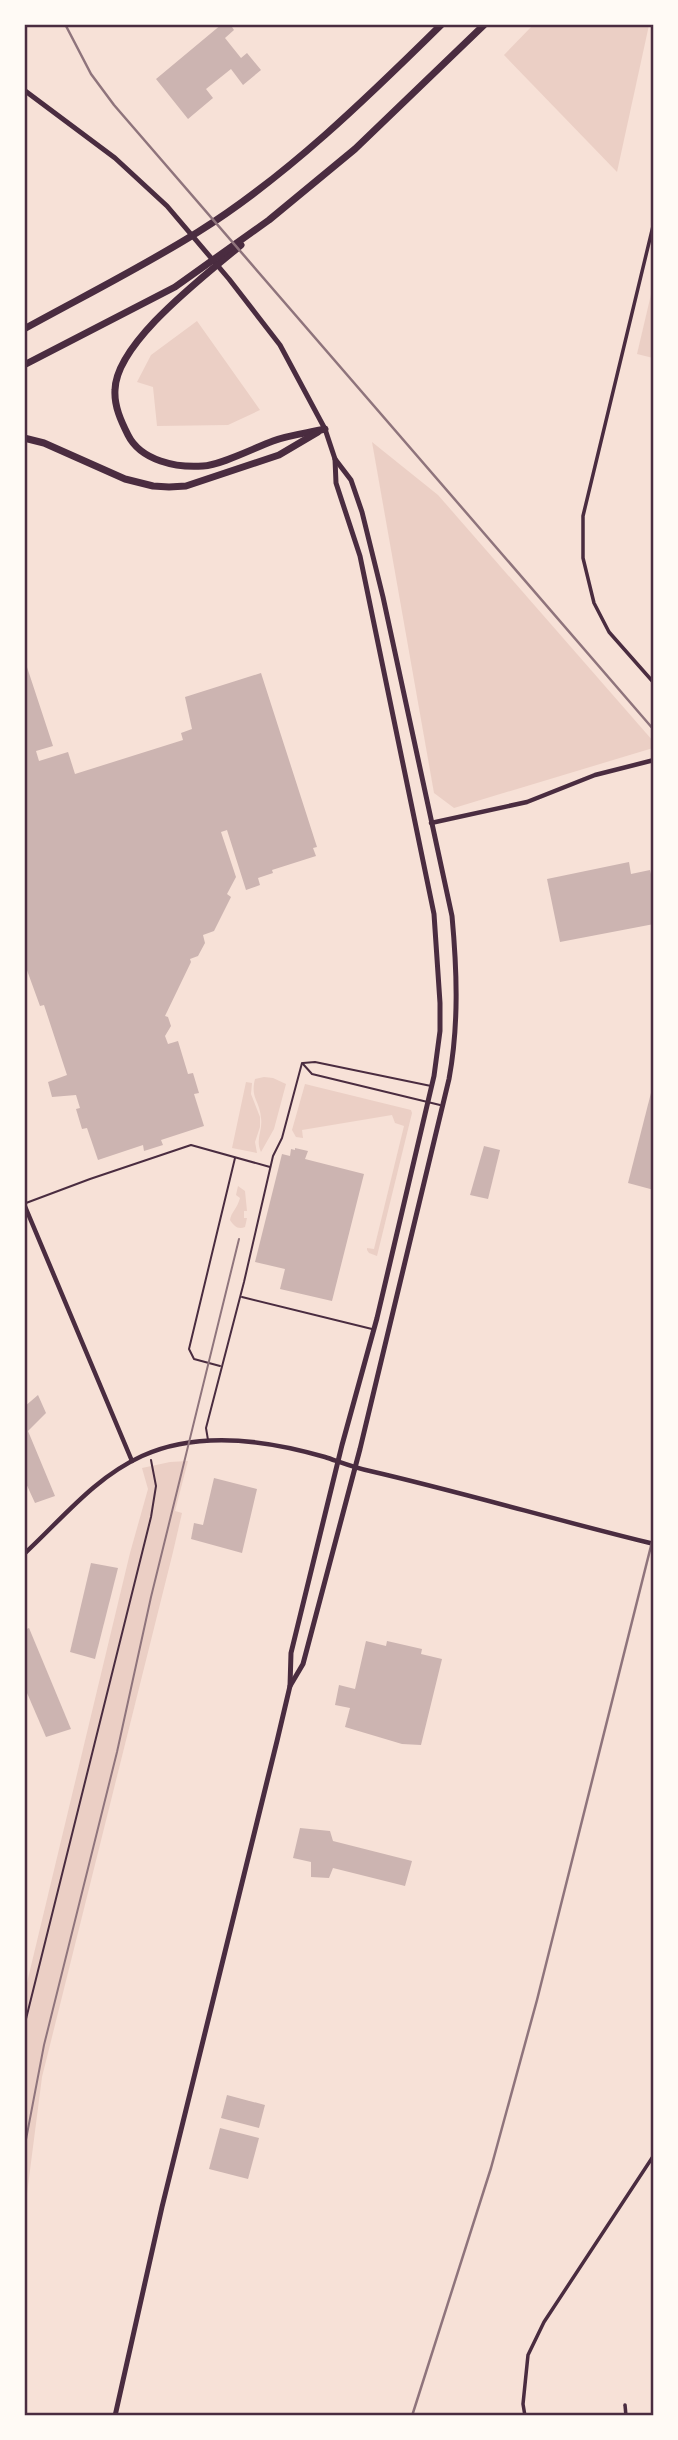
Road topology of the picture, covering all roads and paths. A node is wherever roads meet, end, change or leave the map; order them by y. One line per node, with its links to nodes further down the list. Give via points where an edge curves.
1 (442, 24): 6 (highway, via 248,198 199,232)
2 (485, 24): 4 (highway, via 355,149)
3 (24, 90): 8 (main road, via 115,158 167,206 280,345)
4 (269, 220): 7 (highway, via 175,287); 8 (highway, via 147,329 125,359 114,389 118,414 130,440 152,457 173,465 205,466 277,440)
5 (653, 222): 11 (street, via 583,516 583,558 594,603 609,632)
6 (24, 329)
7 (24, 365)
8 (325, 429): 9 (highway, via 279,455 169,487 125,479); 10 (main road)
9 (24, 438)
10 (335, 458): 13 (main road, via 351,480 362,512); 15 (main road, via 336,483 360,556 434,914 440,1031)
11 (653, 683)
12 (653, 760): 13 (street, via 595,775 527,802)
13 (431, 823): 17 (main road, via 452,916 455,951 453,1055)
14 (302, 1063): 15 (lane); 16 (lane, via 312,1074); 19 (lane)
15 (431, 1086): 16 (main road)
16 (427, 1102): 17 (lane); 22 (main road)
17 (441, 1106): 28 (main road)
18 (235, 1157): 19 (lane); 20 (lane, via 191,1145); 23 (lane, via 188,1349 194,1359)
19 (271, 1167): 21 (lane)
20 (24, 1204): 25 (street)
21 (240, 1296): 22 (lane); 23 (lane)
22 (374, 1329): 27 (main road)
23 (222, 1366): 24 (lane, via 206,1428)
24 (208, 1441): 25 (street); 27 (street, via 271,1445)
25 (132, 1461): 30 (street, via 86,1492)
26 (151, 1461): 32 (path, via 156,1486 151,1517)
27 (339, 1462): 28 (street); 31 (main road, via 292,1653)
28 (354, 1467): 29 (street); 31 (main road, via 303,1664)
29 (653, 1544)
30 (24, 1554)
31 (290, 1686): 35 (main road)
32 (24, 2027)
33 (653, 2155): 36 (street, via 544,2322 528,2355)
34 (625, 2405): 37 (street)
35 (115, 2416)
36 (525, 2416)
37 (626, 2416)

